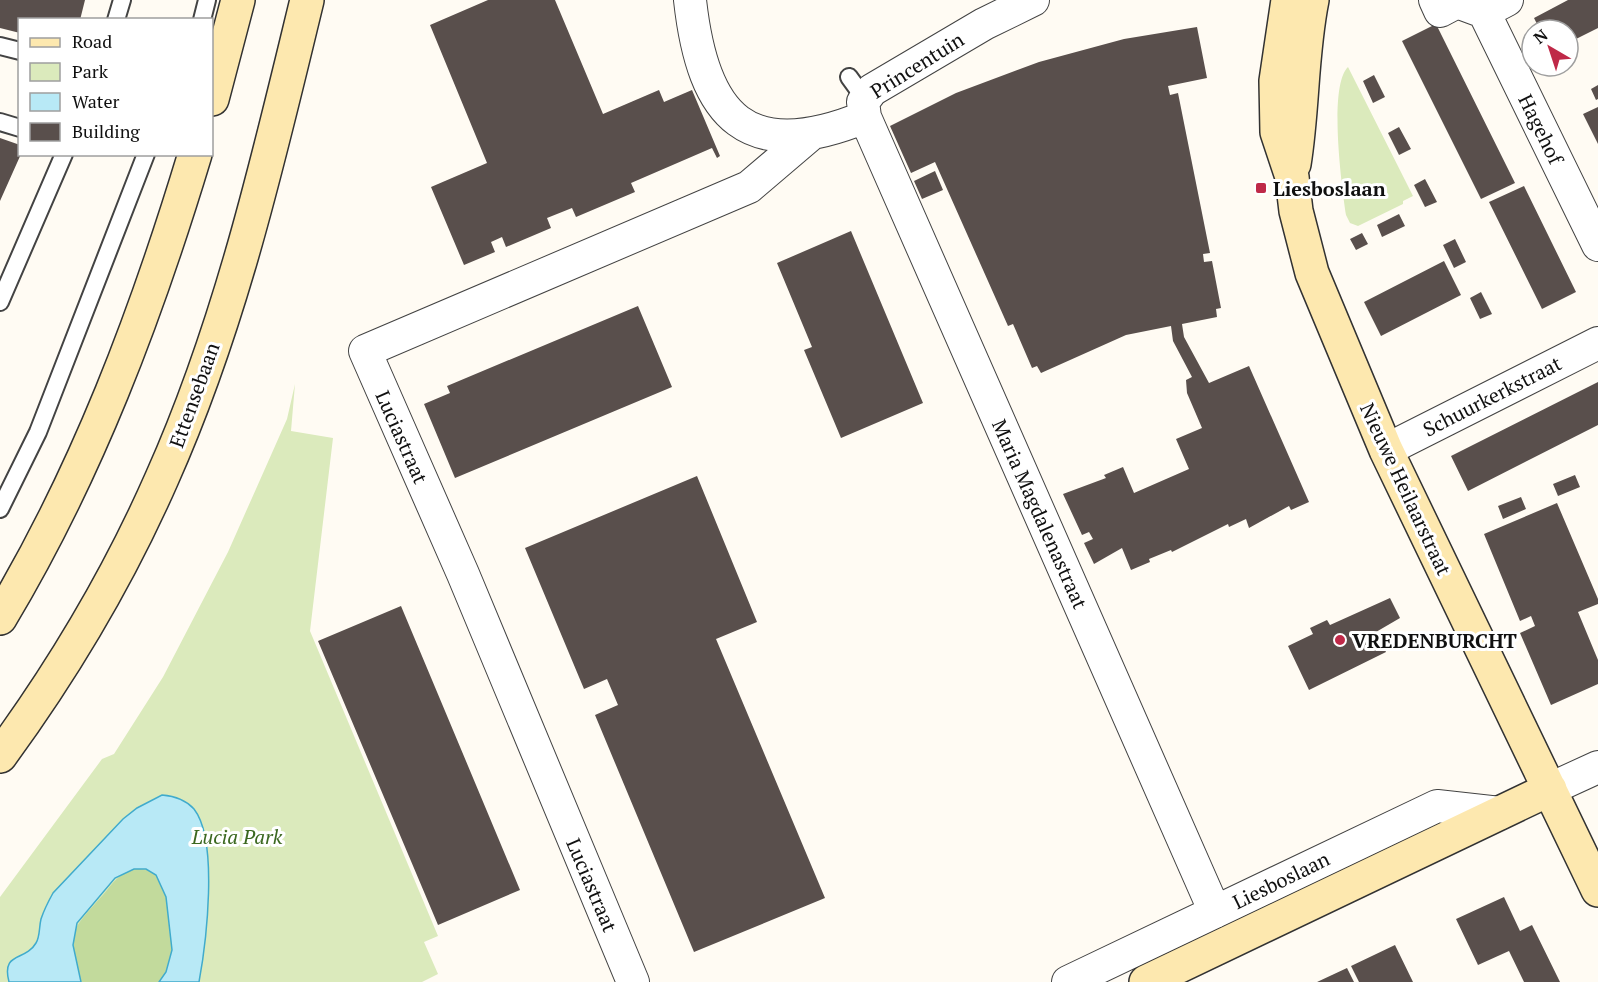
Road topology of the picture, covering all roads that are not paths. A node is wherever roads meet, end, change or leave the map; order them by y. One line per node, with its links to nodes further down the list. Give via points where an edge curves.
1 (122, 0): 11 (lane)
2 (207, 0): 12 (lane)
3 (238, 0): 15 (street)
4 (307, 0): 30 (street, Ettensebaan, via 244,246 204,372 163,476 99,601 39,701)
5 (690, 0): 19 (street, Princentuin, via 693,30 708,83 723,106 757,132)
6 (1032, 0): 16 (street, Princentuin)
7 (1288, 0): 23 (street, Nieuwe Heilaarstraat, via 1276,106 1277,132)
8 (1312, 0): 23 (street, Nieuwe Heilaarstraat)
9 (1435, 0): 10 (street, Hagehof, via 1440,11 1457,2)
10 (1495, 6): 24 (street, Hagehof)
11 (117, 18)
12 (202, 18)
13 (0, 46): 14 (lane)
14 (18, 50)
15 (213, 95)
16 (859, 98): 19 (street, Princentuin); 35 (street, Maria Magdalenastraat)
17 (0, 122): 18 (lane)
18 (18, 127)
19 (810, 135): 36 (street, Luciastraat, via 749,187 365,351 463,574)
20 (63, 156): 25 (lane)
21 (145, 156): 28 (lane, via 38,432)
22 (194, 156): 29 (street, via 149,300 94,437 58,513)
23 (1292, 177): 27 (street, Nieuwe Heilaarstraat, via 1296,211 1312,273)
24 (1598, 245)
25 (0, 302)
26 (1598, 343): 27 (street, Schuurkerkstraat)
27 (1386, 450): 32 (street, Nieuwe Heilaarstraat)
28 (0, 509)
29 (0, 618)
30 (0, 756)
31 (1598, 767): 32 (street)
32 (1550, 789): 33 (street, Liesboslaan); 34 (street, Nieuwe Heilaarstraat)
33 (1500, 813): 35 (street, Liesboslaan, via 1437,806); 38 (street, Liesboslaan)
34 (1598, 890)
35 (1215, 912): 37 (street, Liesboslaan)
36 (633, 982)
37 (1068, 982)
38 (1146, 982)

